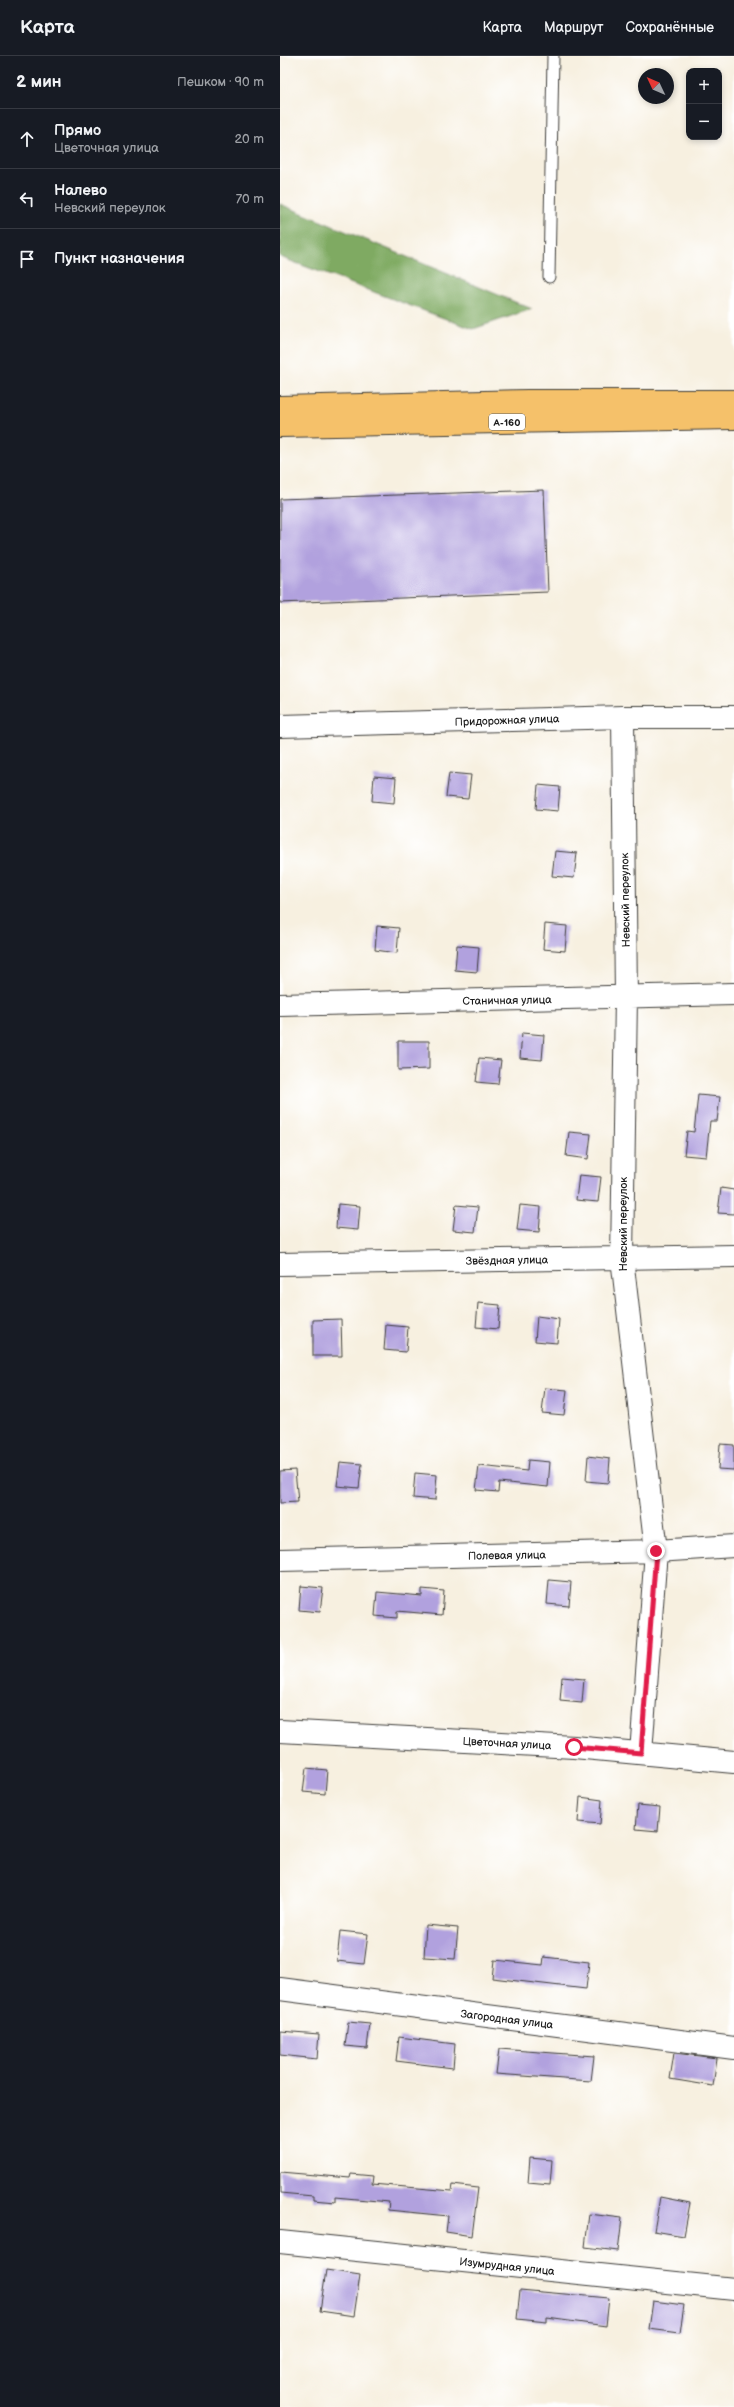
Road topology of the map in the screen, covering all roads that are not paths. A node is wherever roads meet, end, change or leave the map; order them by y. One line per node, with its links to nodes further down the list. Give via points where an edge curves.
1 (553, 56): 2 (lane)
2 (549, 277)
3 (734, 401): 4 (highway, А-160, via 528,401)
4 (280, 407)
5 (734, 418): 6 (highway, А-160)
6 (280, 426)
7 (734, 716): 8 (street, Придорожная улица)
8 (623, 717): 9 (street, Придорожная улица); 11 (street, Невский переулок)
9 (280, 726)
10 (734, 994): 11 (street, Станичная улица)
11 (626, 997): 12 (street, Станичная улица); 14 (street, Невский переулок)
12 (280, 1005)
13 (734, 1256): 14 (street, Звёздная улица)
14 (622, 1258): 15 (street, Звёздная улица); 17 (street, Невский переулок)
15 (280, 1264)
16 (734, 1546): 17 (street, Полевая улица)
17 (656, 1551): 18 (street, Полевая улица); 20 (street, Невский переулок)
18 (280, 1560)
19 (280, 1731): 20 (street, Цветочная улица)
20 (641, 1753): 21 (street, Цветочная улица)
21 (734, 1762)
22 (280, 1990): 23 (street, Загородная улица)
23 (734, 2048)
24 (280, 2242): 25 (street, Изумрудная улица)
25 (734, 2289)

